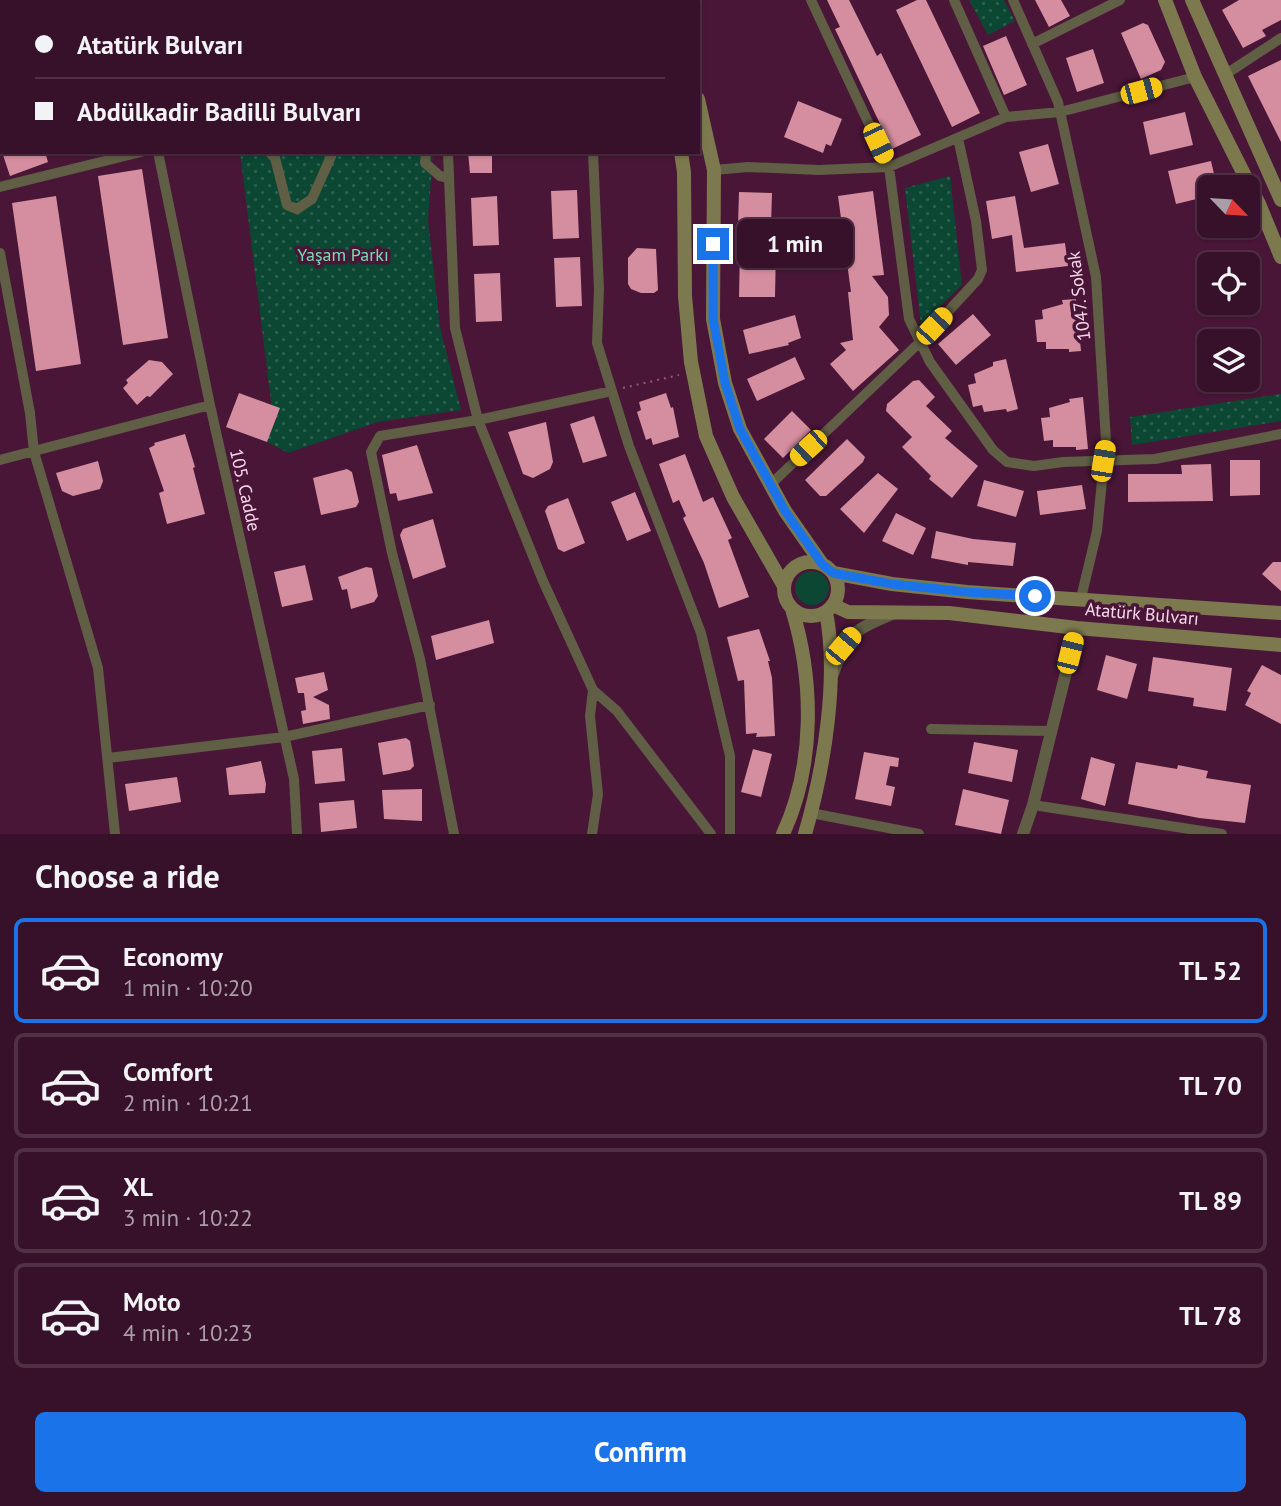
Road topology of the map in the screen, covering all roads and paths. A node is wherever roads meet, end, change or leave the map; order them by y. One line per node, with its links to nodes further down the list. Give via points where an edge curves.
1 (811, 0): 23 (street)
2 (954, 0): 13 (street)
3 (1013, 0): 8 (street, 1047. Sokak)
4 (1120, 0): 8 (street)
5 (1165, 0): 10 (main road)
6 (1192, 0): 9 (main road)
7 (1281, 38): 9 (street)
8 (1032, 44): 12 (street, 1047. Sokak)
9 (1226, 74): 27 (main road)
10 (1195, 77): 12 (street); 29 (main road)
11 (700, 108): 24 (main road)
12 (1060, 112): 13 (street); 39 (street, 1047. Sokak, via 1096,277 1106,441)
13 (1006, 117): 14 (street)
14 (958, 138): 23 (street); 31 (street, via 982,270)
15 (133, 154): 26 (street)
16 (158, 154): 34 (street, 105. Cadde)
17 (271, 154): 18 (street, via 287,205 297,209 312,199)
18 (332, 154)
19 (426, 154): 25 (street, via 425,163)
20 (448, 154): 25 (street)
21 (593, 154): 33 (street, via 597,344)
22 (681, 154): 32 (main road, via 685,296)
23 (889, 167): 24 (street); 31 (street, via 909,319)
24 (714, 170): 40 (main road, via 715,332 740,429)
25 (449, 178): 35 (street, via 455,328)
26 (0, 187)
27 (1281, 200)
28 (0, 253): 30 (street)
29 (1281, 257)
30 (4, 298): 37 (street, via 30,413)
31 (920, 341): 39 (street, via 993,450 1007,462 1034,466); 40 (street)
32 (693, 371): 33 (path); 42 (main road, via 706,436 733,497)
33 (612, 391): 35 (street); 65 (street, via 701,633 730,756)
34 (210, 405): 37 (street); 55 (street, 105. Cadde)
35 (478, 420): 51 (street); 52 (street, via 380,436 371,453)
36 (1281, 434): 39 (street, via 1155,459)
37 (34, 452): 38 (street); 56 (street, via 98,668)
38 (0, 460)
39 (1103, 461): 43 (street, 1047. Sokak, via 1097,531)
40 (771, 484): 41 (main road)
41 (828, 569): 42 (main road, via 806,562 797,565); 43 (main road, Atatürk Bulvarı, via 892,584); 44 (main road, via 838,593)
42 (784, 586): 45 (main road)
43 (1081, 598): 47 (main road, Atatürk Bulvarı)
44 (830, 608): 45 (main road, via 812,616); 46 (main road, Atatürk Bulvarı); 50 (main road)
45 (792, 609): 66 (main road, via 801,638 810,720 793,812)
46 (894, 613): 48 (main road, Atatürk Bulvarı, via 949,613); 50 (street, via 857,629 843,646)
47 (1281, 613)
48 (1077, 628): 49 (main road, Atatürk Bulvarı); 54 (street)
49 (1281, 645)
50 (829, 685): 58 (main road, via 828,720)
51 (593, 690): 63 (street, via 590,716 598,794); 64 (street, via 617,711)
52 (430, 705): 55 (street); 62 (street)
53 (930, 729): 54 (street)
54 (1051, 731): 57 (street)
55 (284, 737): 56 (street); 61 (street, 105. Cadde, via 294,779)
56 (108, 758): 60 (street)
57 (1033, 805): 59 (street); 69 (street)
58 (811, 813): 67 (main road); 68 (street)
59 (1184, 831): 70 (street)
60 (115, 834)
61 (297, 834)
62 (454, 834)
63 (592, 834)
64 (711, 834)
65 (730, 834)
66 (783, 834)
67 (805, 834)
68 (919, 834)
69 (1023, 834)
70 (1222, 834)

